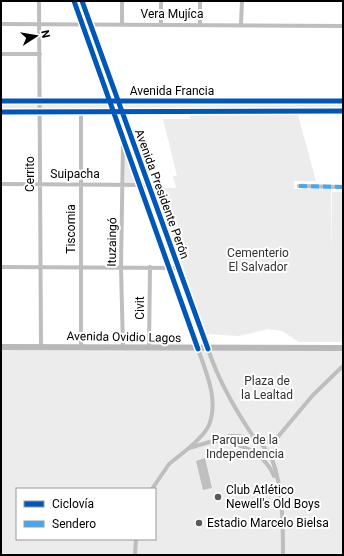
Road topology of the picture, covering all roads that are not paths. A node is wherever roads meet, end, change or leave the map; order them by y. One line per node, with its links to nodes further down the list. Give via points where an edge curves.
1 (39, 1): 9 (street, Cerrito)
2 (74, 1): 10 (main road, Avenida Presidente Perón)
3 (82, 1): 11 (main road, Avenida Presidente Perón)
4 (122, 1): 12 (street)
5 (161, 1): 13 (street)
6 (200, 1): 14 (street)
7 (242, 1): 15 (street)
8 (1, 24): 9 (street, Vera Mujíca)
9 (39, 24): 10 (street, Vera Mujíca); 18 (street, Cerrito)
10 (82, 24): 11 (street, Vera Mujíca); 22 (main road, Avenida Presidente Perón)
11 (90, 24): 12 (street, Vera Mujíca); 23 (main road, Avenida Presidente Perón)
12 (122, 24): 13 (street, Vera Mujíca)
13 (161, 24): 14 (street, Vera Mujíca)
14 (200, 24): 15 (street, Vera Mujíca)
15 (241, 24): 16 (street, Vera Mujíca)
16 (343, 26)
17 (1, 54): 18 (street)
18 (40, 54): 21 (street, Cerrito)
19 (343, 100): 25 (main road, Avenida Francia)
20 (1, 101): 21 (main road, Avenida Francia)
21 (40, 101): 22 (main road, Avenida Francia); 30 (street, Cerrito)
22 (110, 101): 23 (main road, Avenida Francia); 32 (main road, Avenida Presidente Perón)
23 (118, 101): 24 (main road, Avenida Francia); 33 (main road, Avenida Presidente Perón)
24 (162, 101): 25 (main road, Avenida Francia); 27 (main road, via 164,107)
25 (243, 101): 26 (main road)
26 (241, 110): 27 (main road, Avenida Francia); 28 (main road, Avenida Francia)
27 (161, 111): 33 (main road, Avenida Francia)
28 (343, 111)
29 (1, 112): 30 (main road, Avenida Francia)
30 (40, 112): 31 (main road, Avenida Francia); 36 (street, Cerrito)
31 (80, 112): 32 (main road, Avenida Francia); 37 (street, Tiscornia)
32 (114, 112): 33 (main road, Avenida Francia); 34 (main road, Avenida Presidente Perón)
33 (122, 112): 40 (main road, Avenida Presidente Perón)
34 (123, 138): 38 (street, Ituzaingó); 39 (main road, Avenida Presidente Perón)
35 (1, 184): 36 (street, Suipacha)
36 (40, 184): 37 (street, Suipacha); 44 (street, Cerrito)
37 (81, 184): 38 (street, Suipacha); 45 (street, Tiscornia)
38 (123, 184): 39 (street, Suipacha); 46 (street, Ituzaingó)
39 (140, 184): 40 (street, Suipacha); 48 (main road, Avenida Presidente Perón)
40 (148, 185): 49 (main road, Avenida Presidente Perón)
41 (299, 186): 42 (street)
42 (343, 187)
43 (1, 267): 44 (street)
44 (41, 267): 45 (street); 50 (street, Cerrito)
45 (80, 267): 46 (street); 52 (street, Tiscornia)
46 (121, 267): 47 (street); 53 (street, Ituzaingó)
47 (150, 267): 48 (street); 54 (street, Civit)
48 (169, 268): 49 (street); 56 (main road, Avenida Presidente Perón)
49 (178, 268): 57 (main road, Avenida Presidente Perón)
50 (41, 346): 51 (main road, Avenida Ovidio Lagos); 52 (main road, Avenida Ovidio Lagos)
51 (1, 347)
52 (81, 347): 53 (main road, Avenida Ovidio Lagos)
53 (123, 348): 54 (main road, Avenida Ovidio Lagos)
54 (150, 348): 56 (main road, Avenida Ovidio Lagos)
55 (343, 348): 57 (main road, Avenida Ovidio Lagos)
56 (198, 349): 57 (main road, Avenida Ovidio Lagos); 61 (street, via 209,381 212,409 209,425)
57 (208, 349): 60 (street, via 228,397)
58 (343, 366): 60 (street, via 308,400 276,439)
59 (211, 441): 60 (street, via 236,436); 61 (street); 62 (street, via 235,444 256,453 269,465)
60 (257, 441): 62 (street, via 272,458)
61 (189, 448): 63 (street, via 169,464)
62 (278, 484): 66 (street)
63 (153, 488)
64 (136, 540): 65 (street)
65 (134, 554)
66 (283, 555)

